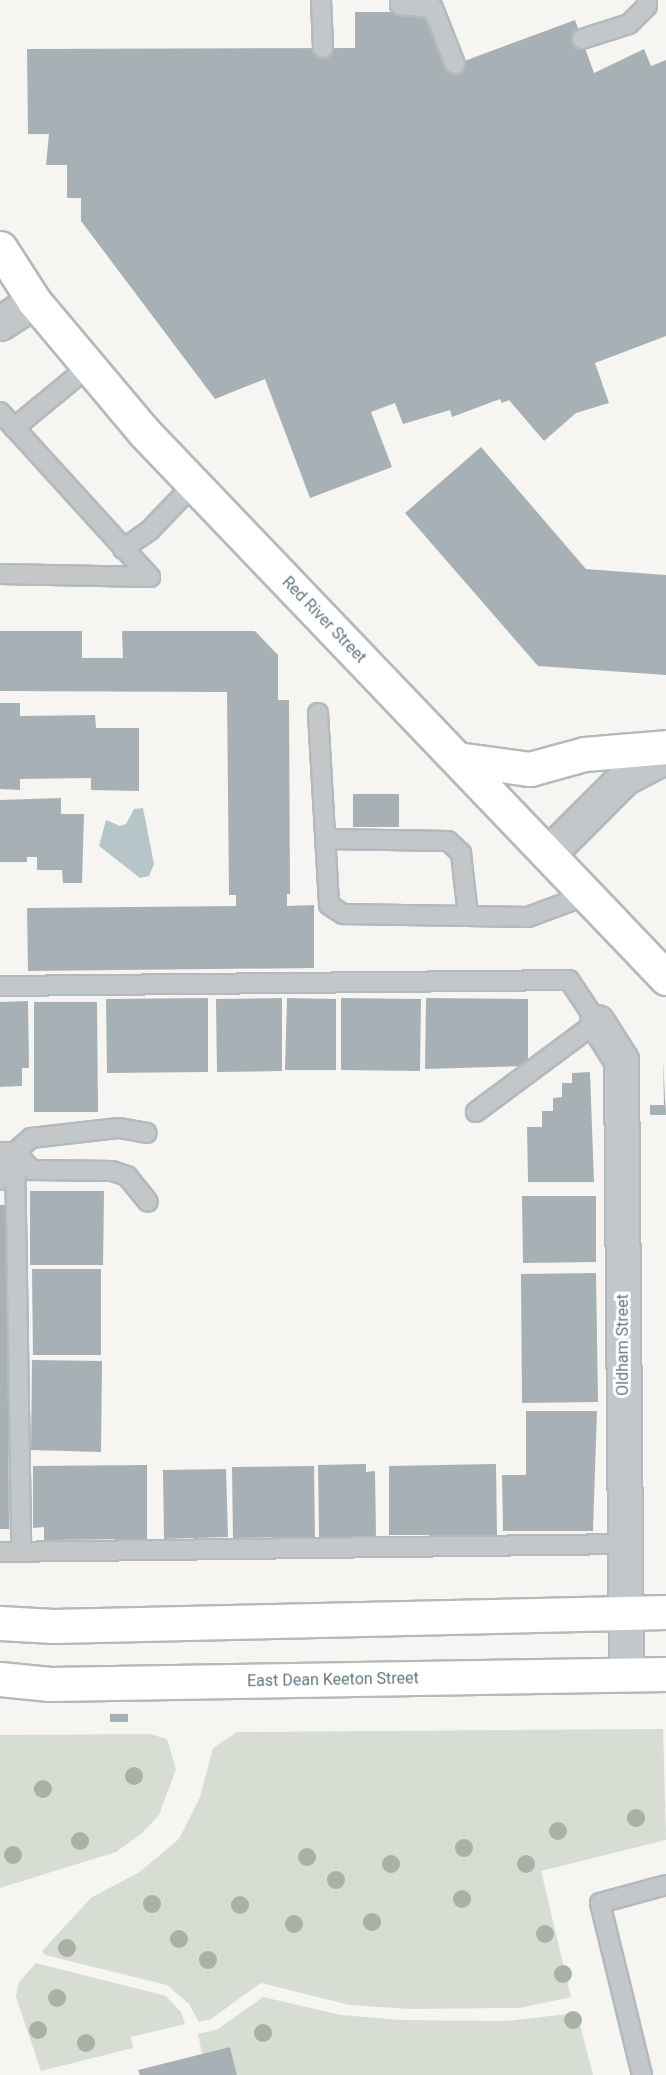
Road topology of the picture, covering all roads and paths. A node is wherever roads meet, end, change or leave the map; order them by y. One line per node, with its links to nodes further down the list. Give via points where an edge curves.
1 (321, 0): 5 (lane)
2 (647, 0): 4 (lane, via 647,6 629,24)
3 (400, 3): 6 (lane, via 433,8)
4 (582, 39)
5 (323, 48)
6 (455, 64)
7 (0, 248): 8 (main road, Red River Street)
8 (34, 301): 9 (street); 10 (main road, Red River Street)
9 (0, 323)
10 (88, 367): 12 (lane); 13 (main road, Red River Street)
11 (0, 412): 12 (lane)
12 (14, 428): 14 (lane)
13 (194, 484): 14 (lane, via 150,530); 19 (main road, Red River Street)
14 (123, 549): 15 (lane, via 150,577)
15 (0, 574)
16 (318, 713): 20 (lane)
17 (666, 747): 19 (main road, via 585,754 530,769)
18 (666, 756): 21 (street, via 624,778)
19 (457, 759): 21 (main road, Red River Street)
20 (326, 839): 23 (lane, via 448,842 461,853); 23 (lane, via 329,905 343,914)
21 (548, 854): 22 (main road, Red River Street)
22 (587, 895): 23 (lane, via 528,917); 24 (main road, Red River Street)
23 (468, 916)
24 (666, 978)
25 (0, 986): 26 (lane, via 569,980)
26 (597, 1022): 27 (lane); 32 (street, Oldham Street, via 621,1060)
27 (476, 1112)
28 (147, 1133): 29 (lane, via 119,1128 31,1138)
29 (8, 1152): 30 (lane); 31 (lane, via 32,1170 112,1171 127,1176); 34 (lane)
30 (0, 1180)
31 (148, 1202)
32 (625, 1544): 34 (lane); 36 (street, Oldham Street)
33 (0, 1552): 34 (lane)
34 (21, 1552)
35 (666, 1612): 36 (main road)
36 (626, 1614): 37 (main road, via 53,1626); 39 (street, Oldham Street)
37 (0, 1623)
38 (666, 1674): 39 (main road, East Dean Keeton Street)
39 (626, 1675): 40 (main road, East Dean Keeton Street, via 73,1683)
40 (0, 1679)
41 (666, 1886): 42 (lane, via 600,1903)
42 (642, 2075)

